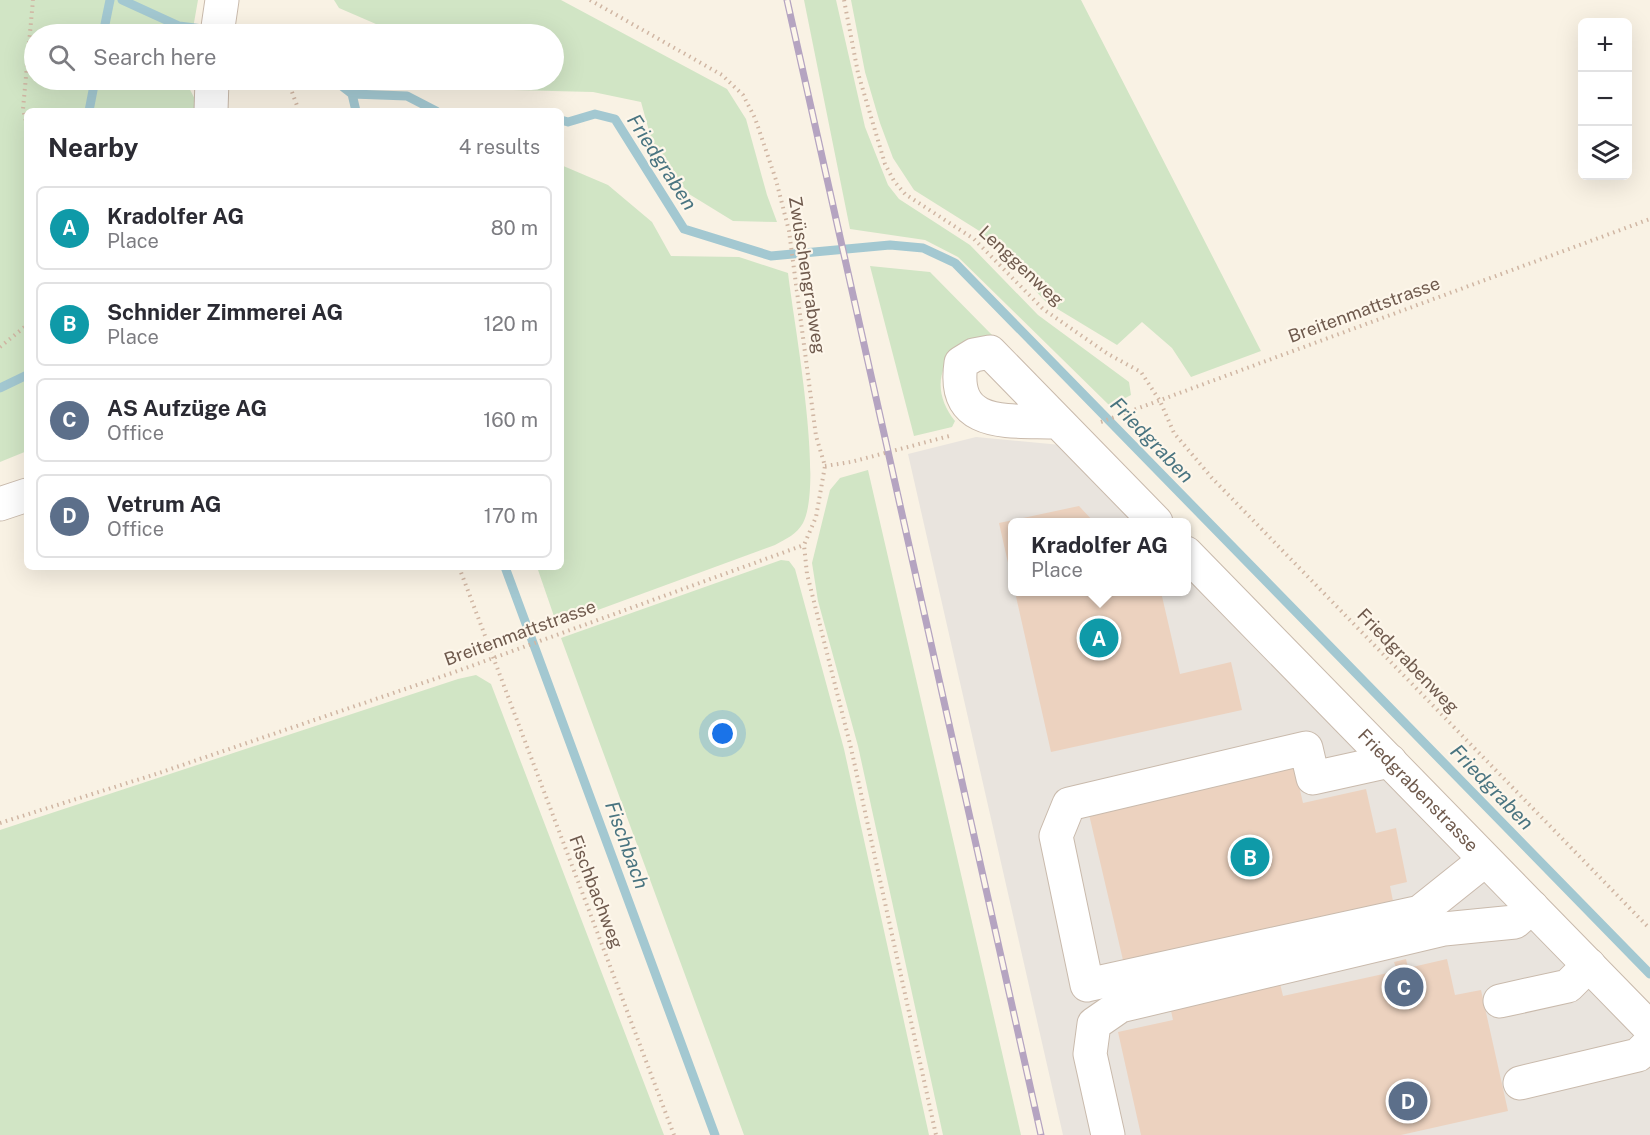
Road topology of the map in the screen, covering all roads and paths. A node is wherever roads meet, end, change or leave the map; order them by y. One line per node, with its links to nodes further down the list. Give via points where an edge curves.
1 (33, 0): 5 (path)
2 (222, 0): 6 (lane)
3 (590, 0): 18 (path, Zwüschengrabweg, via 722,75 743,95 755,118 789,231 816,436)
4 (844, 0): 14 (path, Lenggenweg, via 858,73 885,164 905,194 974,239 1043,309 1141,372)
5 (31, 24)
6 (218, 24)
7 (25, 90): 10 (path)
8 (292, 92): 9 (path)
9 (298, 108)
10 (24, 113)
11 (1650, 219): 14 (path, Breitenmattstrasse)
12 (24, 327): 13 (path)
13 (0, 347)
14 (1160, 401): 17 (path, Breitenmattstrasse); 30 (path, Friedgrabenweg, via 1174,433 1212,478)
15 (993, 419): 16 (lane); 16 (lane, via 971,411 962,397 959,379 961,363 990,352); 18 (path, via 968,431)
16 (1057, 422): 21 (lane)
17 (1098, 423)
18 (825, 466): 22 (path, via 816,517)
19 (24, 496): 20 (lane)
20 (0, 504)
21 (1152, 518)
22 (804, 545): 25 (path, Breitenmattstrasse); 37 (path, via 807,574 851,748)
23 (1191, 558): 26 (lane, Friedgrabenstrasse)
24 (460, 570): 25 (path, Fischbachweg)
25 (492, 658): 27 (path, Breitenmattstrasse, via 156,774); 36 (path, Fischbachweg)
26 (1390, 761): 28 (lane, Friedgrabenstrasse); 28 (lane, via 1313,778 1306,748 1069,804 1056,837 1087,985 1420,912)
27 (0, 823)
28 (1485, 860): 29 (lane, Friedgrabenstrasse)
29 (1532, 907): 31 (lane, Friedgrabenstrasse); 38 (lane, via 1515,922 1444,929 1120,1006 1094,1024 1090,1054)
30 (1650, 929)
31 (1589, 966): 32 (lane, via 1568,986); 33 (lane, Friedgrabenstrasse)
32 (1500, 1001)
33 (1650, 1028)
34 (1650, 1043): 35 (lane, via 1638,1055)
35 (1520, 1083)
36 (674, 1135)
37 (936, 1135)
38 (1108, 1135)

